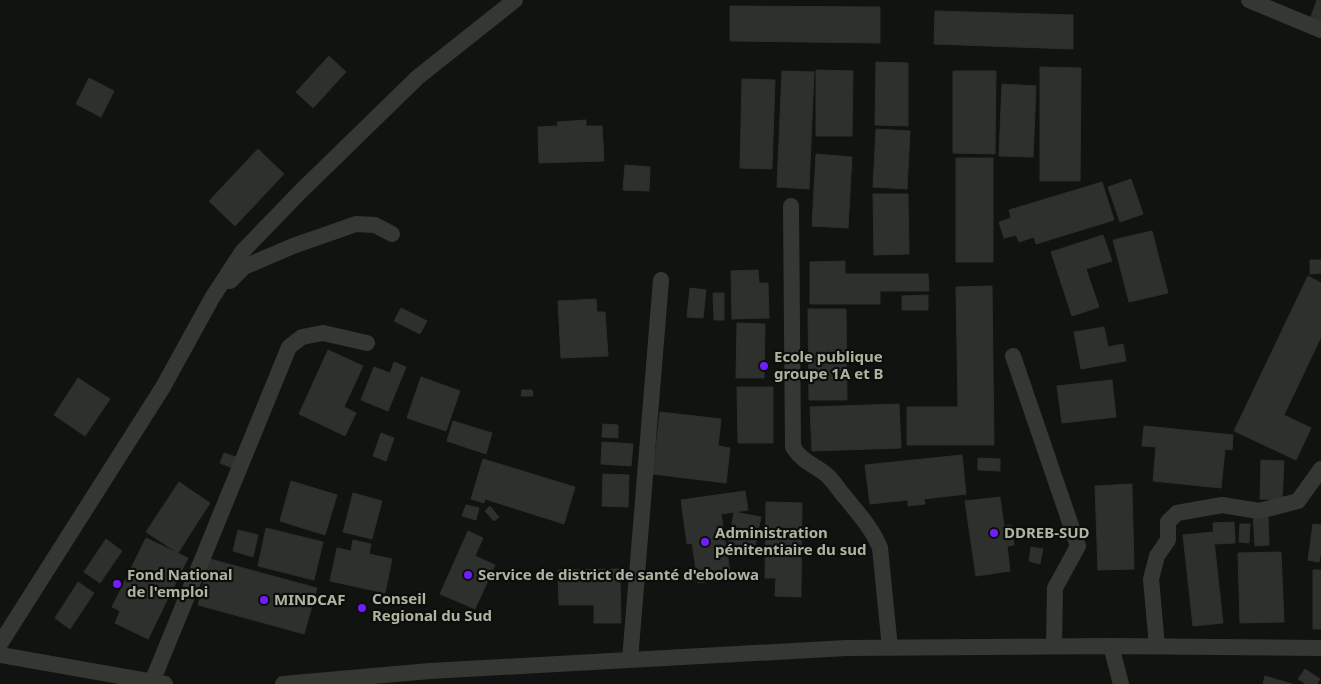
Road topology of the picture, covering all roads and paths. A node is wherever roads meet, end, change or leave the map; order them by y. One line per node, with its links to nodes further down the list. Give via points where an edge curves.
1 (515, 0): 7 (street, via 418,77 302,190 242,252)
2 (1249, 0): 3 (street)
3 (1321, 30)
4 (791, 206): 15 (street, via 793,447 800,458 830,478 875,537 880,548)
5 (392, 234): 7 (street, via 375,225 356,224 244,267)
6 (661, 280): 18 (street)
7 (212, 298): 11 (street, via 163,387)
8 (366, 343): 21 (street, via 323,333 302,337 290,347)
9 (1013, 356): 12 (street, via 1078,546 1055,588)
10 (1321, 469): 14 (street, via 1298,501 1259,511 1222,505 1177,513 1168,522 1168,540 1157,556 1151,579)
11 (0, 644)
12 (1054, 646): 13 (street); 15 (street)
13 (1111, 646): 14 (street); 20 (street)
14 (1157, 646): 16 (street)
15 (890, 648): 18 (street)
16 (1321, 648)
17 (0, 655): 21 (street)
18 (630, 660): 19 (street)
19 (430, 677): 22 (street)
20 (1119, 677): 23 (street)
21 (159, 683)
22 (283, 684)
23 (1106, 684)

